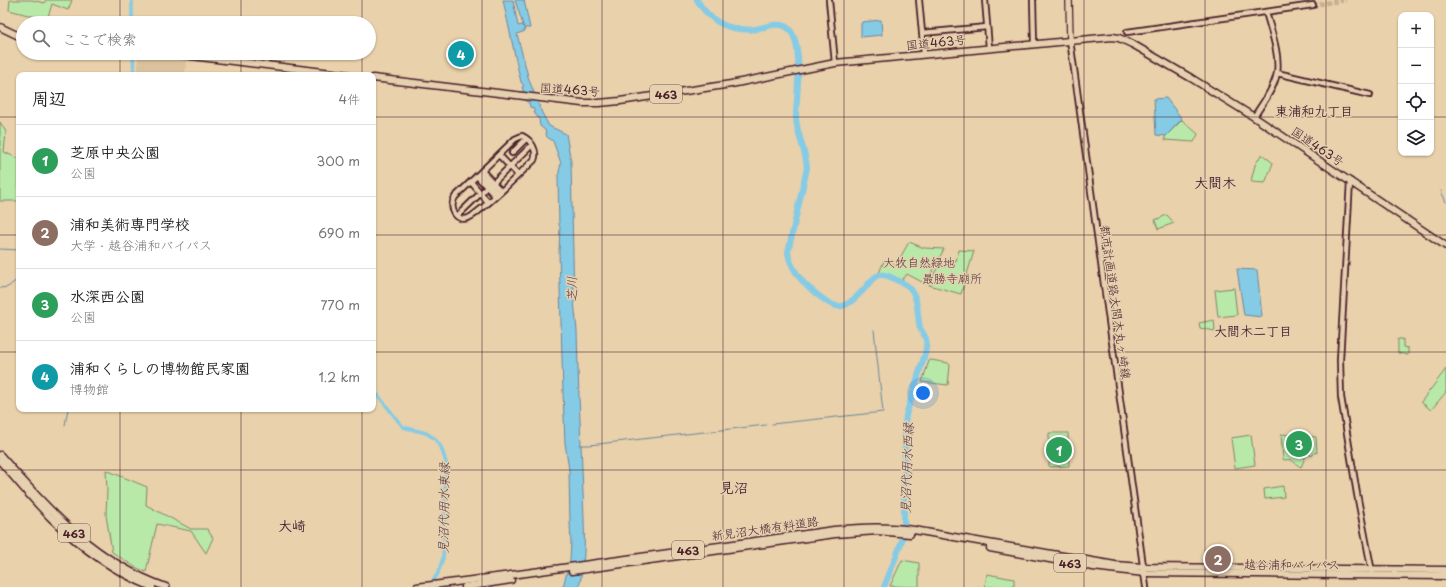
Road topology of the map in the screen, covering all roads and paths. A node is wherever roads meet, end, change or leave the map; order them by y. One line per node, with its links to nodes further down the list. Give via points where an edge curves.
1 (829, 0): 18 (street)
2 (919, 0): 11 (street)
3 (985, 0): 9 (street)
4 (1033, 0): 14 (street)
5 (1069, 0): 13 (main road)
6 (1313, 5): 7 (street)
7 (1266, 12): 10 (street); 20 (street, via 1277,58)
8 (0, 27): 12 (highway)
9 (987, 27): 11 (street); 15 (street)
10 (1127, 32)
11 (922, 33): 16 (street)
12 (16, 35)
13 (1070, 40): 14 (highway, 国道463号 / 463); 23 (highway, 国道463号 / 463, via 1112,37 1123,40); 45 (street, 都市計画道路大間木丸ヶ崎線)
14 (1034, 43): 15 (highway, 国道463号 / 463)
15 (989, 48): 16 (highway, 国道463号 / 463)
16 (924, 54): 18 (highway, 国道463号 / 463)
17 (225, 60): 19 (highway)
18 (835, 63): 21 (highway, 国道463号 / 463, via 731,84 591,103)
19 (324, 72)
20 (1277, 73): 22 (street); 23 (street)
21 (376, 78)
22 (1370, 95)
23 (1254, 117): 33 (highway, 国道463号 / 463)
24 (526, 139): 25 (street); 26 (street, via 519,137); 27 (street)
25 (532, 145): 29 (street); 32 (street, via 535,158)
26 (506, 148): 27 (street); 28 (street)
27 (512, 154): 29 (street)
28 (499, 155): 30 (street); 31 (street)
29 (517, 159): 30 (street)
30 (510, 167): 32 (street); 35 (street)
31 (480, 174): 34 (street); 35 (street); 37 (street)
32 (518, 175): 37 (street)
33 (1350, 180): 40 (highway, 国道463号 / 463); 47 (street, via 1340,360 1342,397)
34 (471, 182): 36 (street); 39 (street, via 452,204)
35 (493, 183): 37 (street)
36 (482, 191): 38 (street); 39 (street)
37 (498, 194): 38 (street)
38 (488, 202): 39 (street, via 470,217)
39 (456, 216)
40 (1446, 246)
41 (0, 455): 50 (highway, 463, via 78,537 124,568)
42 (0, 461): 49 (highway, 463, via 52,519 77,542 116,569)
43 (959, 540): 44 (highway, 新見沼大橋有料道路 / 463); 51 (highway, 新見沼大橋有料道路 / 463, via 897,528 854,528); 52 (highway, 新見沼大橋有料道路 / 463, via 877,531 851,533)
44 (997, 547): 45 (highway, 越谷浦和バイパス / 463, via 1092,567)
45 (1144, 570): 47 (highway, 越谷浦和バイパス / 463); 53 (street, 都市計画道路大間木丸ヶ崎線)
46 (1446, 570): 47 (highway, 越谷浦和バイパス / 463)
47 (1372, 573): 48 (highway, 越谷浦和バイパス / 463)
48 (1446, 576)
49 (152, 587)
50 (166, 587)
51 (417, 587)
52 (465, 587)
53 (1146, 587)

